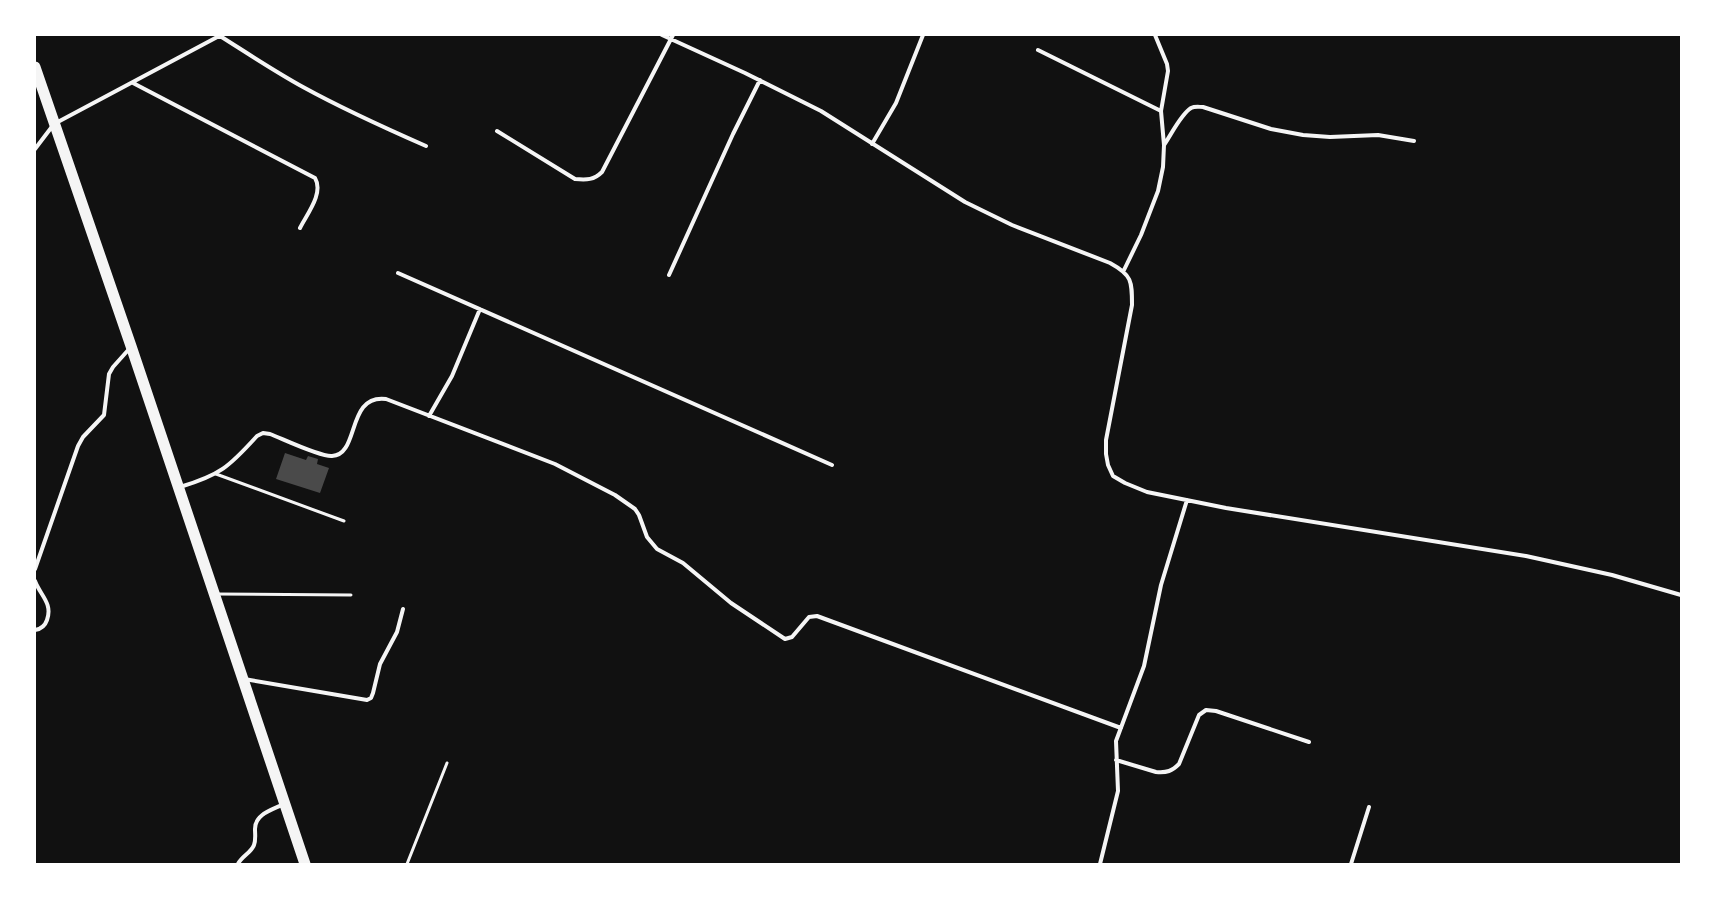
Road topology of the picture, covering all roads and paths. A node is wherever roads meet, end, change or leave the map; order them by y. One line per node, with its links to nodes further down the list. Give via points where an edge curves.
1 (221, 35): 9 (street); 16 (street, via 304,88)
2 (662, 35): 5 (street)
3 (923, 35): 14 (street, via 896,103)
4 (1155, 35): 10 (street, via 1168,71)
5 (672, 37): 8 (street); 12 (street, via 596,179 575,179)
6 (1038, 50): 10 (street)
7 (35, 67): 11 (highway)
8 (760, 80): 14 (street, via 821,111); 21 (street)
9 (133, 83): 11 (street); 18 (street, via 315,178 318,190)
10 (1161, 111): 15 (street)
11 (54, 124): 17 (street); 23 (highway)
12 (497, 131)
13 (1414, 141): 15 (street, via 1378,135 1303,135 1271,130 1203,107 1196,107 1185,113)
14 (872, 144): 19 (street, via 918,174 1012,225)
15 (1164, 145): 19 (street, via 1158,191)
16 (426, 146)
17 (35, 149)
18 (300, 228)
19 (1124, 270): 28 (street, via 1132,287 1132,305 1106,440 1108,465 1113,476 1125,483 1147,492)
20 (398, 273): 22 (street)
21 (669, 275)
22 (480, 309): 24 (street, via 452,376); 25 (street)
23 (131, 346): 27 (highway); 30 (street, via 109,374 104,415 78,446)
24 (429, 416): 26 (street, via 378,398 366,403 346,446 336,456 324,455 263,433 257,436 236,460); 38 (street, via 555,464 616,494 635,509 647,537 657,549 683,563 731,603 785,639 792,637 809,617 817,616)
25 (832, 465)
26 (216, 474): 27 (street); 29 (lane)
27 (179, 488): 32 (highway)
28 (1187, 500): 34 (street, via 1526,556 1612,575); 38 (street, via 1161,585 1144,666)
29 (344, 521)
30 (35, 569)
31 (35, 581): 36 (street, via 48,603 49,612 46,623 42,628)
32 (214, 594): 33 (lane); 37 (highway)
33 (351, 595)
34 (1681, 595)
35 (403, 609): 37 (street, via 397,632 380,664 374,693 367,700)
36 (35, 630)
37 (244, 679): 42 (highway)
38 (1121, 728): 40 (street, via 1116,741)
39 (1309, 742): 40 (street, via 1216,711 1206,710 1199,715 1179,764 1173,770 1156,772)
40 (1116, 760): 47 (street, via 1118,791)
41 (447, 763): 46 (lane)
42 (284, 804): 44 (street, via 259,817 256,822 255,844 242,856); 45 (highway)
43 (1369, 807): 48 (street)
44 (238, 864)
45 (305, 864)
46 (407, 864)
47 (1100, 864)
48 (1351, 864)

